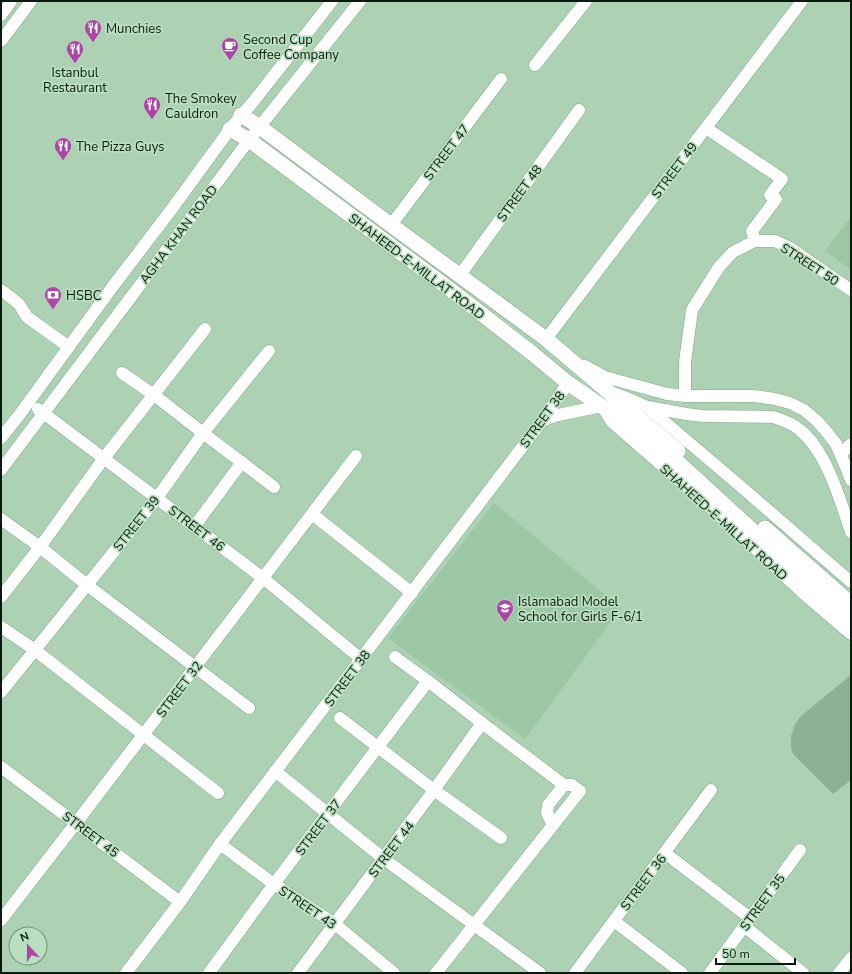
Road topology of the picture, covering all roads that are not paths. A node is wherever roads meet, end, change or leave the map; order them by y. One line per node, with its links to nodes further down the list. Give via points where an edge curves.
1 (11, 1): 7 (street)
2 (31, 1): 8 (street)
3 (332, 1): 12 (street, AGHA KHAN ROAD)
4 (360, 1): 13 (street, AGHA KHAN ROAD)
5 (586, 1): 9 (street)
6 (802, 1): 14 (street, STREET 49)
7 (1, 15)
8 (1, 41)
9 (535, 65)
10 (501, 79): 17 (street, STREET 47)
11 (579, 110): 20 (street, STREET 48)
12 (241, 115): 13 (main road, SHAHEED-E-MILLAT ROAD); 15 (street, AGHA KHAN ROAD)
13 (260, 127): 16 (street, AGHA KHAN ROAD); 17 (main road, SHAHEED-E-MILLAT ROAD)
14 (706, 128): 18 (street, via 782,179 770,195 776,199); 24 (street, STREET 49)
15 (230, 129): 16 (main road, SHAHEED-E-MILLAT ROAD); 25 (street, AGHA KHAN ROAD)
16 (248, 140): 19 (main road, SHAHEED-E-MILLAT ROAD); 37 (street, AGHA KHAN ROAD)
17 (394, 227): 19 (main road); 20 (main road, SHAHEED-E-MILLAT ROAD)
18 (754, 236): 22 (street, STREET 50, via 790,248); 33 (street, via 719,267 692,310 685,362)
19 (388, 244): 28 (main road, SHAHEED-E-MILLAT ROAD)
20 (460, 275): 24 (main road, SHAHEED-E-MILLAT ROAD)
21 (1, 290): 25 (street, via 19,304 27,317)
22 (851, 290)
23 (205, 329): 32 (street)
24 (546, 339): 27 (main road, SHAHEED-E-MILLAT ROAD)
25 (69, 347): 34 (street, AGHA KHAN ROAD)
26 (269, 351): 39 (street, STREET 39)
27 (563, 352): 28 (main road); 31 (main road, SHAHEED-E-MILLAT ROAD); 33 (street, via 605,377 666,394)
28 (546, 364): 30 (main road, SHAHEED-E-MILLAT ROAD)
29 (122, 373): 32 (street)
30 (568, 382): 35 (main road, SHAHEED-E-MILLAT ROAD); 38 (street, STREET 38)
31 (608, 391): 36 (street, SHAHEED-E-MILLAT ROAD); 60 (main road, SHAHEED-E-MILLAT ROAD)
32 (154, 395): 39 (street); 44 (street)
33 (685, 396): 42 (street, via 754,396 790,403 816,420)
34 (29, 402): 37 (street, STREET 46); 40 (street, AGHA KHAN ROAD)
35 (602, 406): 38 (street); 61 (main road, SHAHEED-E-MILLAT ROAD, via 680,464); 63 (street, SHAHEED-E-MILLAT ROAD, via 612,422)
36 (647, 407): 53 (street, via 703,416 773,417 794,425 817,448); 56 (street, SHAHEED-E-MILLAT ROAD)
37 (44, 413): 44 (street, STREET 46); 46 (street, AGHA KHAN ROAD)
38 (542, 421): 58 (street, STREET 38)
39 (203, 433): 45 (street); 49 (street, STREET 39)
40 (1, 438)
41 (851, 444): 42 (street)
42 (841, 454): 47 (street)
43 (356, 456): 50 (street, STREET 32)
44 (104, 458): 49 (street, STREET 46); 54 (street)
45 (242, 462): 48 (street); 52 (street)
46 (1, 470)
47 (851, 480)
48 (274, 486)
49 (156, 498): 52 (street, STREET 46); 57 (street, STREET 39)
50 (312, 514): 55 (street, STREET 32); 58 (street)
51 (1, 520): 54 (street)
52 (194, 527): 55 (street, STREET 46)
53 (851, 532)
54 (40, 548): 57 (street); 59 (street)
55 (263, 578): 66 (street, STREET 46); 67 (street, STREET 32)
56 (851, 582)
57 (87, 585): 64 (street, STREET 39); 67 (street)
58 (412, 593): 66 (street, STREET 38)
59 (1, 597)
60 (851, 604)
61 (851, 619)
62 (1, 627): 64 (street)
63 (851, 634)
64 (35, 650): 69 (street, STREET 39); 73 (street)
65 (395, 657): 68 (street)
66 (361, 659): 76 (street, STREET 38)
67 (195, 667): 70 (street); 73 (street, STREET 32)
68 (428, 681): 72 (street); 74 (street, STREET 37)
69 (1, 692)
70 (249, 708)
71 (340, 718): 74 (street)
72 (482, 723): 77 (street); 78 (street, STREET 44)
73 (144, 735): 80 (street); 82 (street, STREET 32)
74 (379, 747): 78 (street); 81 (street, STREET 37)
75 (1, 767): 82 (street, STREET 45)
76 (275, 771): 81 (street); 85 (street, STREET 38)
77 (564, 785): 83 (street, via 548,805 547,813); 83 (street, via 572,785 580,791)
78 (434, 790): 84 (street); 88 (street, STREET 44)
79 (711, 790): 87 (street, STREET 36)
80 (218, 793)
81 (328, 814): 88 (street); 89 (street, STREET 37)
82 (76, 823): 90 (street, STREET 45); 91 (street, STREET 32)
83 (553, 825): 95 (street)
84 (501, 838)
85 (220, 844): 89 (street, STREET 43); 90 (street, STREET 38)
86 (800, 850): 93 (street, STREET 35)
87 (665, 853): 92 (street, STREET 36); 93 (street)
88 (384, 858): 94 (street, STREET 44); 95 (street)
89 (274, 884): 94 (street, STREET 43); 98 (street, STREET 37)
90 (180, 902): 97 (street, STREET 38)
91 (1, 920)
92 (614, 921): 103 (street, STREET 36); 104 (street)
93 (747, 922): 105 (street, STREET 35); 106 (street)
94 (335, 924): 99 (street, STREET 44); 100 (street, STREET 43)
95 (474, 925): 101 (street); 102 (street)
96 (851, 958): 107 (street)
97 (126, 973)
98 (209, 973)
99 (298, 973)
100 (394, 973)
101 (436, 973)
102 (540, 973)
103 (575, 973)
104 (682, 973)
105 (710, 973)
106 (803, 973)
107 (839, 973)

